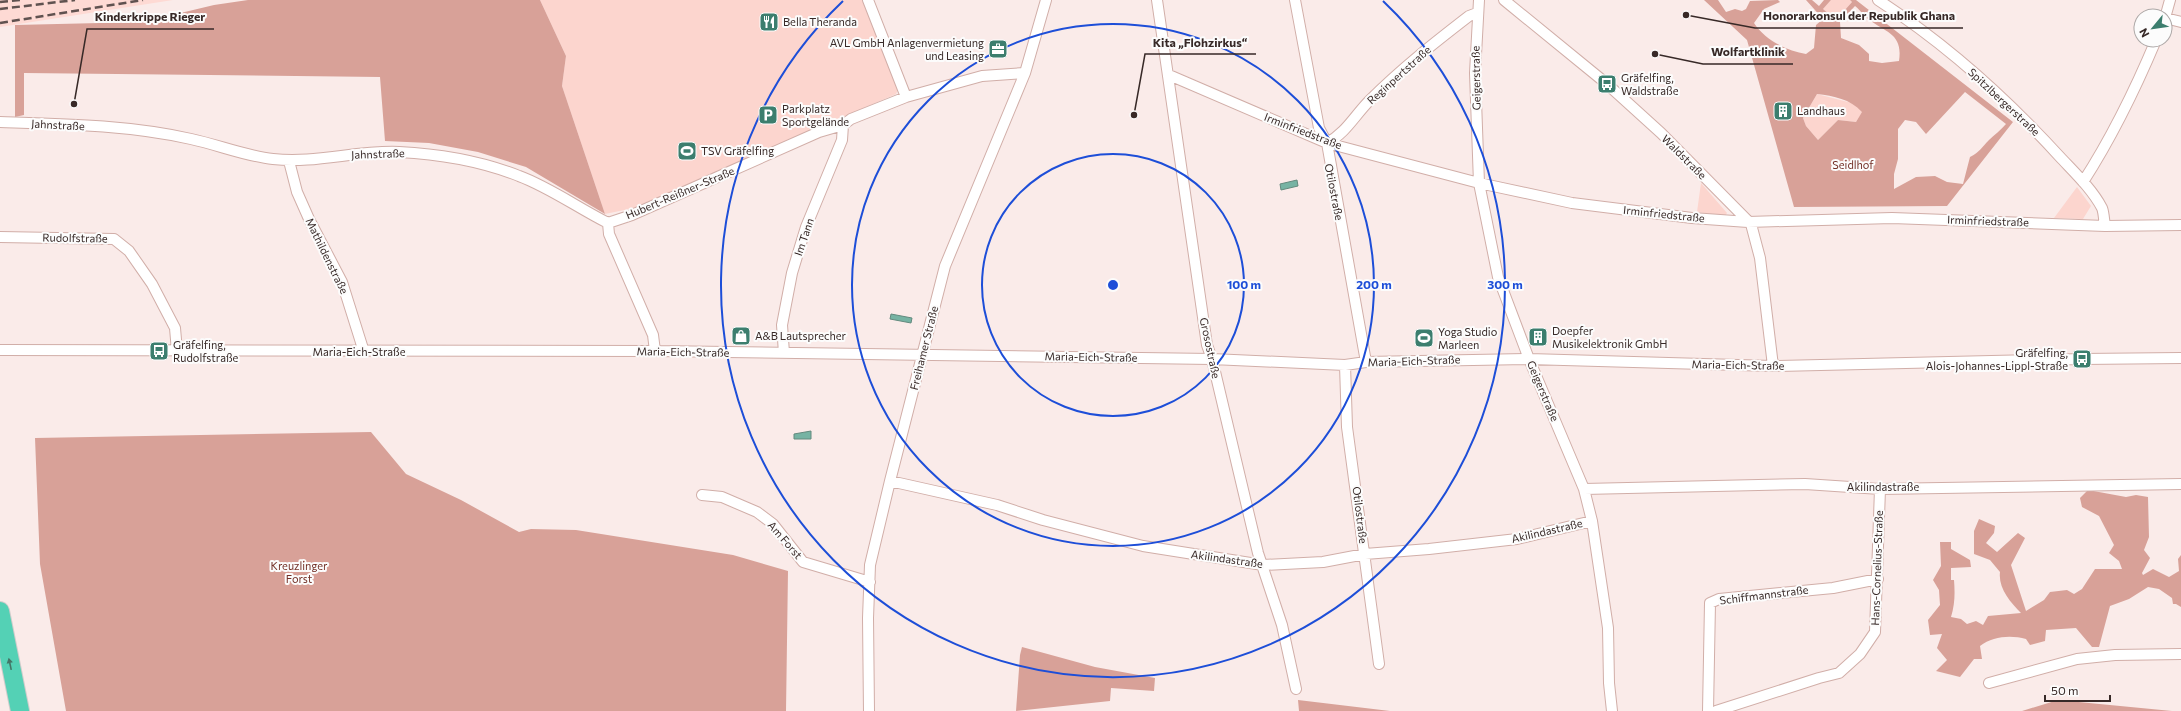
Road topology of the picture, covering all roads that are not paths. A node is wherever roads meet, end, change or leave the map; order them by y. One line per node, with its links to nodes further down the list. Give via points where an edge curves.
1 (868, 0): 12 (street)
2 (1046, 0): 10 (street, Freihamer Straße)
3 (1157, 0): 11 (street, Grosostraße)
4 (1295, 0): 15 (street, Otilostraße, via 1319,128)
5 (1479, 0): 8 (street, Geigerstraße)
6 (1504, 0): 19 (street, Waldstraße, via 1618,94 1666,138)
7 (1878, 0): 17 (street, Spitzlbergerstraße, via 1955,57 2023,117)
8 (1477, 14): 15 (street, Reginpertstraße, via 1469,16 1417,56 1369,101 1339,136); 18 (street, Geigerstraße, via 1475,72)
9 (2152, 48): 17 (street, via 2123,115)
10 (1025, 73): 12 (street, Hubert-Reißner-Straße, via 982,76); 29 (street, Freihamer Straße, via 945,266)
11 (1168, 75): 15 (street, Irminfriedstraße); 32 (street, Grosostraße, via 1207,345)
12 (906, 97): 14 (street, Hubert-Reißner-Straße, via 851,119)
13 (0, 122): 16 (street, Jahnstraße, via 63,124 145,132 191,139 251,156)
14 (843, 125): 20 (street, Hubert-Reißner-Straße, via 819,132 632,215); 28 (street, Im Tann, via 842,140 806,227 792,273 782,325)
15 (1327, 143): 18 (street, Irminfriedstraße); 33 (street, Otilostraße)
16 (289, 161): 20 (street, Jahnstraße, via 382,152 448,157 491,166 520,176); 27 (street, Mathildenstraße, via 303,206 342,282)
17 (2083, 182): 22 (street, Spitzlbergerstraße, via 2102,209)
18 (1479, 183): 19 (street, Irminfriedstraße, via 1572,203 1692,218); 30 (street, Geigerstraße, via 1498,277)
19 (1748, 222): 22 (street, Irminfriedstraße, via 1892,218); 35 (street, Waldstraße, via 1751,224 1760,258)
20 (608, 223): 26 (street, via 609,234 653,335)
21 (2181, 225): 22 (street, Irminfriedstraße)
22 (2105, 226)
23 (0, 237): 25 (street, Rudolfstraße, via 114,239 129,251 152,284 174,328)
24 (0, 350): 25 (street, Maria-Eich-Straße)
25 (177, 351): 27 (street, Maria-Eich-Straße)
26 (655, 351): 27 (street, Maria-Eich-Straße); 28 (street, Maria-Eich-Straße)
27 (364, 352)
28 (784, 353): 29 (street, Maria-Eich-Straße)
29 (922, 355): 32 (street, Maria-Eich-Straße); 36 (street, Freihamer Straße)
30 (1529, 358): 33 (street, Maria-Eich-Straße); 35 (street, Maria-Eich-Straße); 38 (street, Geigerstraße)
31 (2181, 358): 35 (street, Maria-Eich-Straße)
32 (1212, 359): 34 (street, Maria-Eich-Straße); 43 (street, Grosostraße)
33 (1366, 362): 34 (street, Maria-Eich-Straße)
34 (1344, 365): 42 (street, Otilostraße, via 1347,427)
35 (1773, 366)
36 (890, 481): 43 (street, Akilindastraße, via 997,505 1043,520 1143,546); 45 (street, Freihamer Straße, via 870,565)
37 (2181, 484): 39 (street, Akilindastraße)
38 (1584, 489): 39 (street, Akilindastraße, via 1805,484); 41 (street, Geigerstraße)
39 (1880, 489): 44 (street, Hans-Cornelius-Straße)
40 (702, 495): 45 (street, Am Forst, via 722,497 757,512 773,524 803,562)
41 (1592, 521): 42 (street, Akilindastraße, via 1517,539 1429,550); 53 (street, Geigerstraße, via 1608,628)
42 (1365, 554): 43 (street, Akilindastraße, via 1323,562); 48 (street, Otilostraße)
43 (1263, 565): 50 (street, Grosostraße, via 1282,625)
44 (1878, 580): 54 (street, Schiffmannstraße, via 1833,588 1719,599 1710,603); 55 (street, Hans-Cornelius-Straße, via 1875,632 1860,654 1839,673)
45 (870, 582): 52 (street, Freihamer Straße)
46 (0, 611): 51 (highway, one-way to 46)
47 (2181, 654): 49 (street, via 2077,659)
48 (1379, 664)
49 (1989, 683)
50 (1296, 689)
51 (20, 711)
52 (868, 711)
53 (1612, 711)
54 (1708, 711)
55 (1716, 711)

